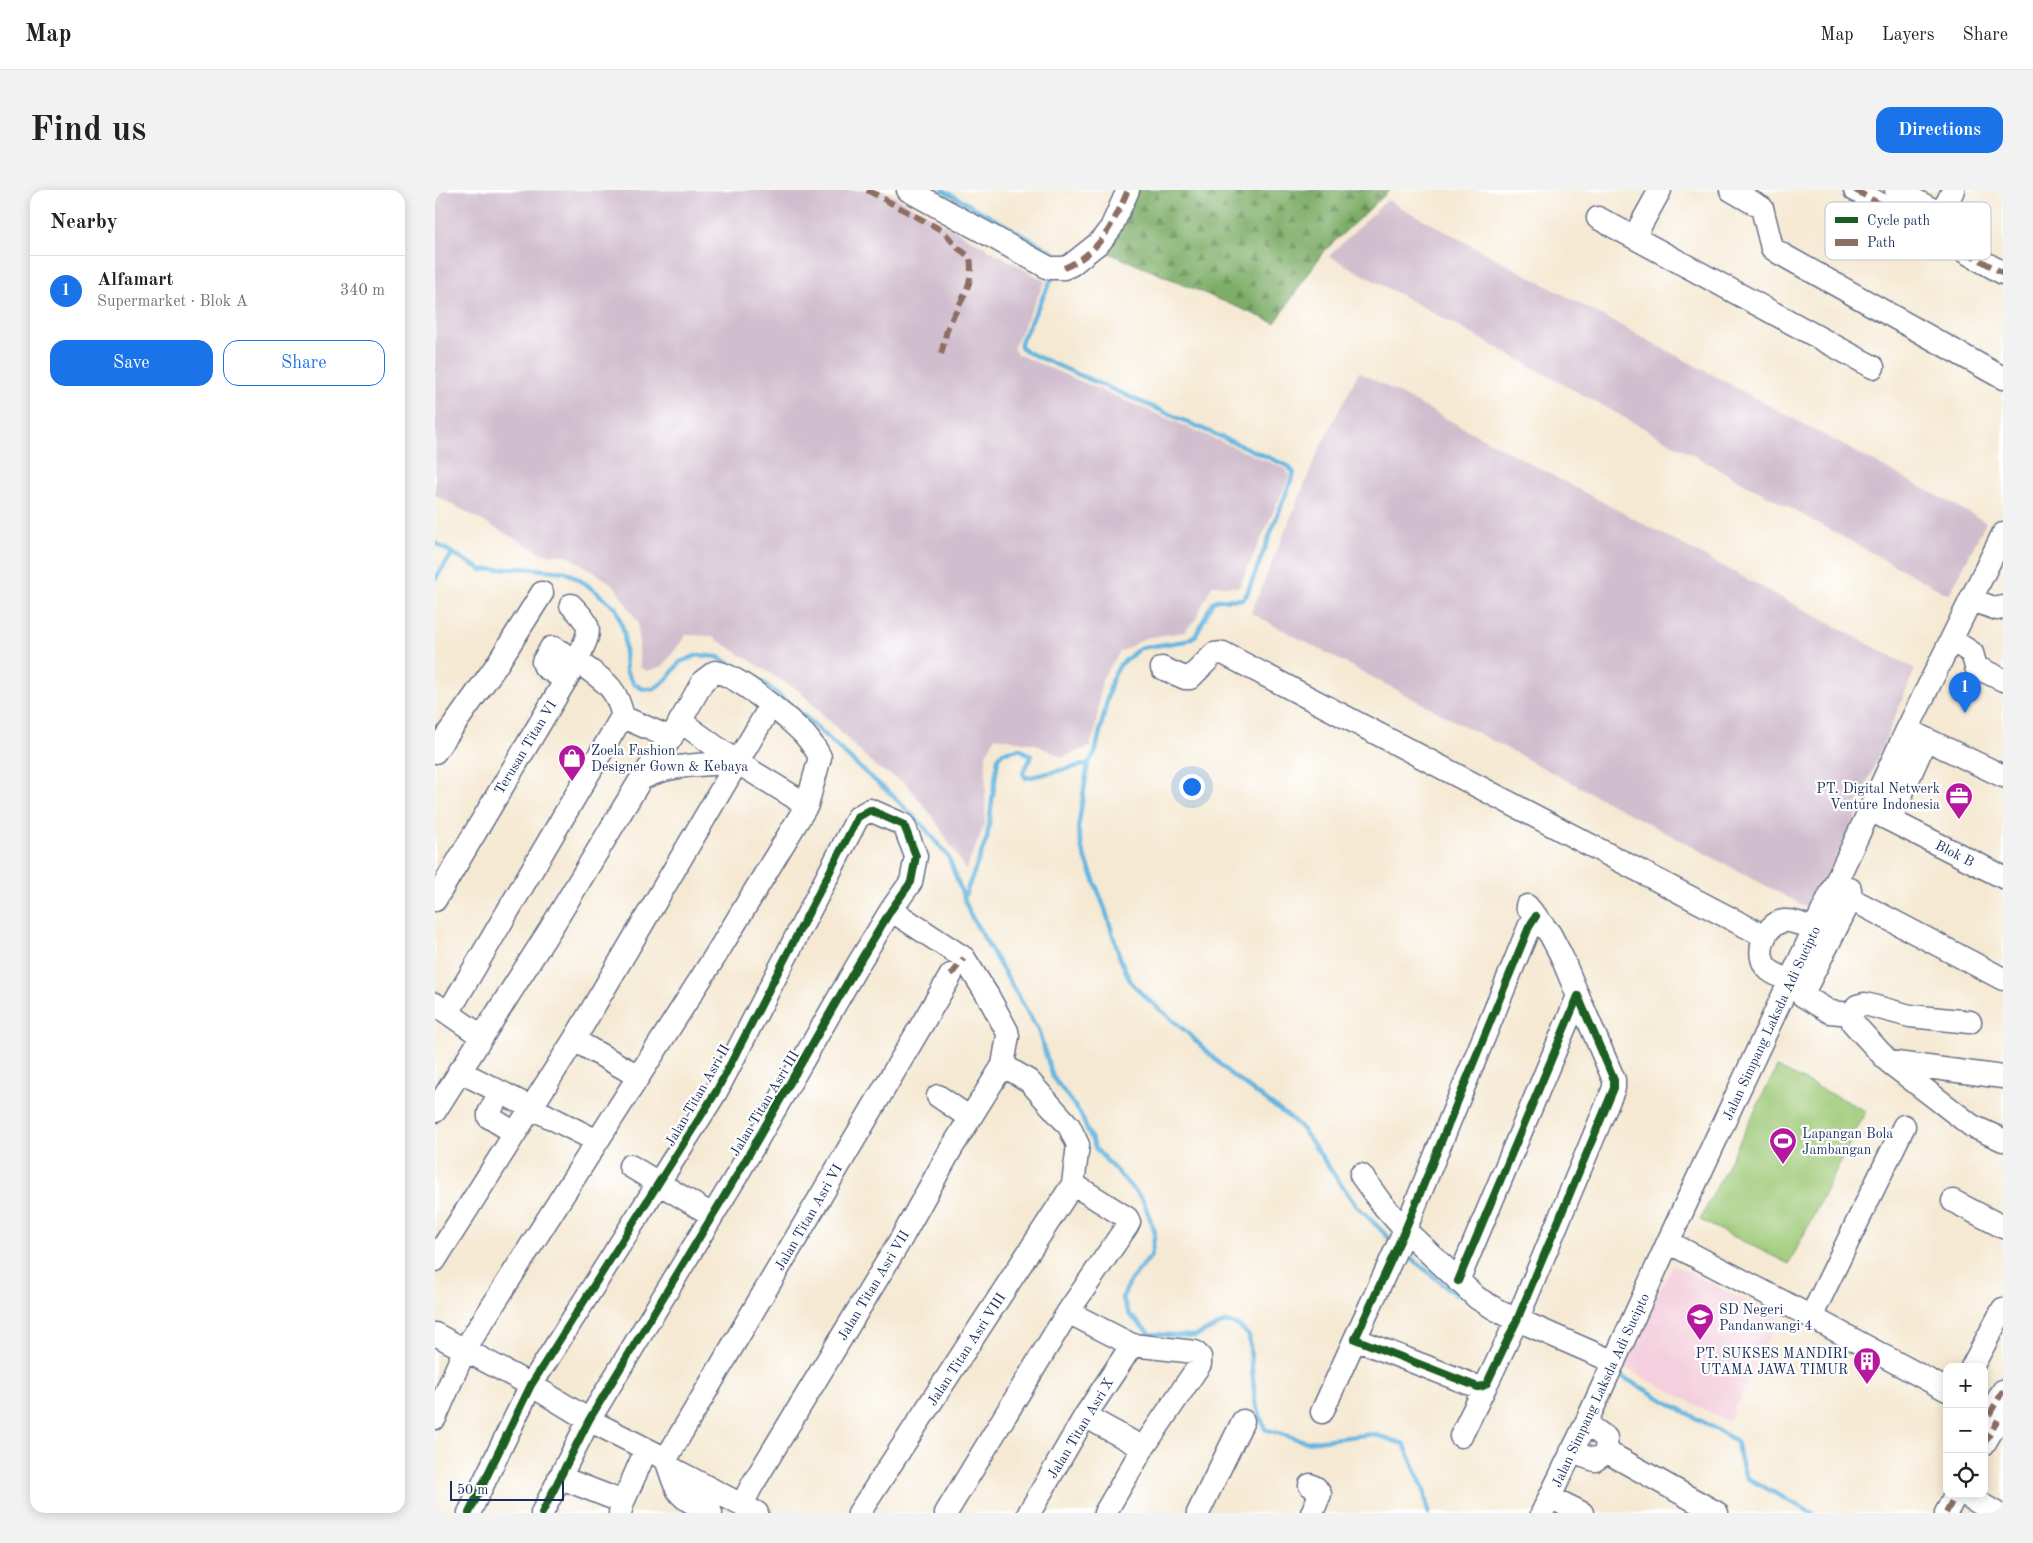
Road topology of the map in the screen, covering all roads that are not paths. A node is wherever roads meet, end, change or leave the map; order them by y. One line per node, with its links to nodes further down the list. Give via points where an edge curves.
1 (908, 190): 2 (street, via 1057,268 1078,260 1100,242 1111,228)
2 (1128, 190)
3 (1660, 190): 12 (street)
4 (1731, 190): 16 (street, via 1762,208 1772,248)
5 (1855, 190): 8 (street)
6 (1896, 190): 9 (street)
7 (1953, 190): 10 (street)
8 (1876, 202)
9 (1918, 202)
10 (1947, 202)
11 (1599, 218): 12 (street)
12 (1634, 237): 15 (street)
13 (1980, 260): 14 (street)
14 (2003, 273)
15 (1873, 367)
16 (2003, 378)
17 (2003, 534): 18 (street, Jalan Simpang Laksda Adi Sucipto)
18 (1997, 561): 20 (street, Jalan Simpang Laksda Adi Sucipto)
19 (542, 594): 33 (street)
20 (1972, 600): 22 (street); 23 (street, Jalan Simpang Laksda Adi Sucipto)
21 (571, 605): 27 (street, Terusan Titan VI, via 588,626)
22 (2003, 608)
23 (1953, 640): 24 (street, Jalan Simpang Laksda Adi Sucipto); 25 (street, via 1972,653)
24 (1942, 662): 25 (street, via 1963,672); 32 (street, Jalan Simpang Laksda Adi Sucipto)
25 (1976, 667): 28 (street)
26 (1162, 668): 46 (street, via 1191,678 1214,654 1223,654)
27 (571, 670): 30 (street, via 611,687); 43 (street, Terusan Titan VI)
28 (2003, 680)
29 (771, 705): 31 (street, via 730,676 715,672 703,680); 34 (street); 37 (street, via 805,736 820,757)
30 (623, 718): 31 (street); 51 (street)
31 (675, 730): 34 (street); 36 (street)
32 (1917, 735): 35 (street); 39 (street, Jalan Simpang Laksda Adi Sucipto); 40 (street)
33 (435, 752)
34 (738, 763): 36 (street, via 667,768); 37 (street); 55 (street)
35 (2003, 776)
36 (641, 779): 54 (street)
37 (807, 805): 59 (street)
38 (870, 810): 44 (street, Jalan Titan Asri III, via 903,825 916,856 911,882); 72 (street, Jalan Titan Asri II, via 859,817 716,1092)
39 (1870, 810): 40 (street, Blok B); 42 (street, Jalan Simpang Laksda Adi Sucipto)
40 (1898, 824): 41 (street, Blok B)
41 (2003, 877)
42 (1839, 892): 45 (street, Jalan Simpang Laksda Adi Sucipto); 48 (street); 49 (street)
43 (435, 900)
44 (891, 910): 57 (street, via 964,958 1007,1031); 75 (street, Jalan Titan Asri III)
45 (1814, 930): 46 (street, via 1783,921); 49 (street, Jalan Simpang Laksda Adi Sucipto)
46 (1764, 936): 49 (street, via 1761,953 1766,966)
47 (951, 975): 107 (street, Jalan Titan Asri VI)
48 (2003, 979)
49 (1793, 988): 52 (street, via 1830,1012); 78 (street, Jalan Simpang Laksda Adi Sucipto)
50 (1578, 996): 77 (street, via 1551,934 1532,911 1525,936); 80 (street); 84 (street, via 1614,1080 1614,1088)
51 (442, 1008): 54 (street)
52 (1851, 1014): 53 (street, via 1857,1006 1865,1004 1910,1016); 56 (street, via 1853,1023)
53 (1970, 1022)
54 (481, 1036): 58 (street)
55 (574, 1040): 59 (street); 63 (street)
56 (1889, 1062): 60 (street); 68 (street, via 1972,1126)
57 (1003, 1065): 65 (street, Jalan Titan Asri VII); 73 (street, via 1029,1081 1069,1126 1078,1145)
58 (459, 1071): 61 (street); 64 (street)
59 (638, 1076): 69 (street)
60 (2003, 1077)
61 (500, 1092): 63 (street); 67 (street, via 489,1117)
62 (937, 1096): 65 (street)
63 (531, 1108): 67 (street); 69 (street)
64 (435, 1111)
65 (970, 1118): 114 (street, Jalan Titan Asri VII, via 751,1487)
66 (1904, 1126): 83 (street)
67 (515, 1133): 79 (street)
68 (2003, 1140)
69 (597, 1141): 88 (street)
70 (630, 1166): 72 (street)
71 (1361, 1175): 77 (street)
72 (658, 1182): 75 (street); 92 (street, Jalan Titan Asri II)
73 (1073, 1184): 82 (street, via 1129,1222); 118 (street, Jalan Titan Asri VIII)
74 (1953, 1201): 76 (street)
75 (712, 1214): 99 (street, Jalan Titan Asri III)
76 (2003, 1227)
77 (1405, 1230): 80 (street); 86 (street)
78 (1667, 1242): 83 (street); 89 (street, Jalan Simpang Laksda Adi Sucipto)
79 (435, 1260)
80 (1458, 1281): 84 (street, via 1477,1298)
81 (2003, 1308): 90 (street)
82 (1068, 1312): 87 (street); 119 (street)
83 (1811, 1317): 93 (street)
84 (1517, 1320): 89 (street); 91 (street)
85 (435, 1334): 88 (street)
86 (1355, 1339): 91 (street, via 1478,1387); 95 (street)
87 (1132, 1345): 96 (street, Jalan Titan Asri X); 104 (street, via 1195,1352 1200,1357 1200,1364)
88 (465, 1349): 92 (street); 98 (street)
89 (1614, 1362): 101 (street, Jalan Simpang Laksda Adi Sucipto)
90 (1973, 1363)
91 (1487, 1383): 103 (street)
92 (531, 1385): 99 (street); 115 (street, Jalan Titan Asri II)
93 (1943, 1388)
94 (2003, 1391): 97 (street)
95 (1322, 1412)
96 (1085, 1416): 104 (street); 120 (street, Jalan Titan Asri X)
97 (1994, 1417): 102 (street)
98 (435, 1418)
99 (589, 1420): 107 (street); 108 (street, Jalan Titan Asri III)
100 (1243, 1421): 122 (street)
101 (1586, 1423): 105 (street, Jalan Simpang Laksda Adi Sucipto); 106 (street, via 1607,1438)
102 (1988, 1433)
103 (1461, 1436)
104 (1143, 1448): 121 (street)
105 (1571, 1452): 106 (street, via 1595,1460); 112 (street, Jalan Simpang Laksda Adi Sucipto)
106 (1607, 1452): 125 (street)
107 (660, 1459): 113 (street, Jalan Titan Asri VI); 114 (street); 117 (street, via 681,1497)
108 (559, 1477): 113 (street); 116 (street, Jalan Titan Asri III)
109 (1310, 1485): 123 (street, via 1320,1494)
110 (1954, 1498): 126 (street)
111 (1971, 1498): 127 (street)
112 (1546, 1505): 124 (street)
113 (621, 1508)
114 (750, 1509)
115 (469, 1513)
116 (542, 1513)
117 (711, 1513)
118 (859, 1513)
119 (946, 1513)
120 (1029, 1513)
121 (1105, 1513)
122 (1198, 1513)
123 (1312, 1513)
124 (1582, 1513)
125 (1717, 1513)
126 (1946, 1513)
127 (1996, 1513)

